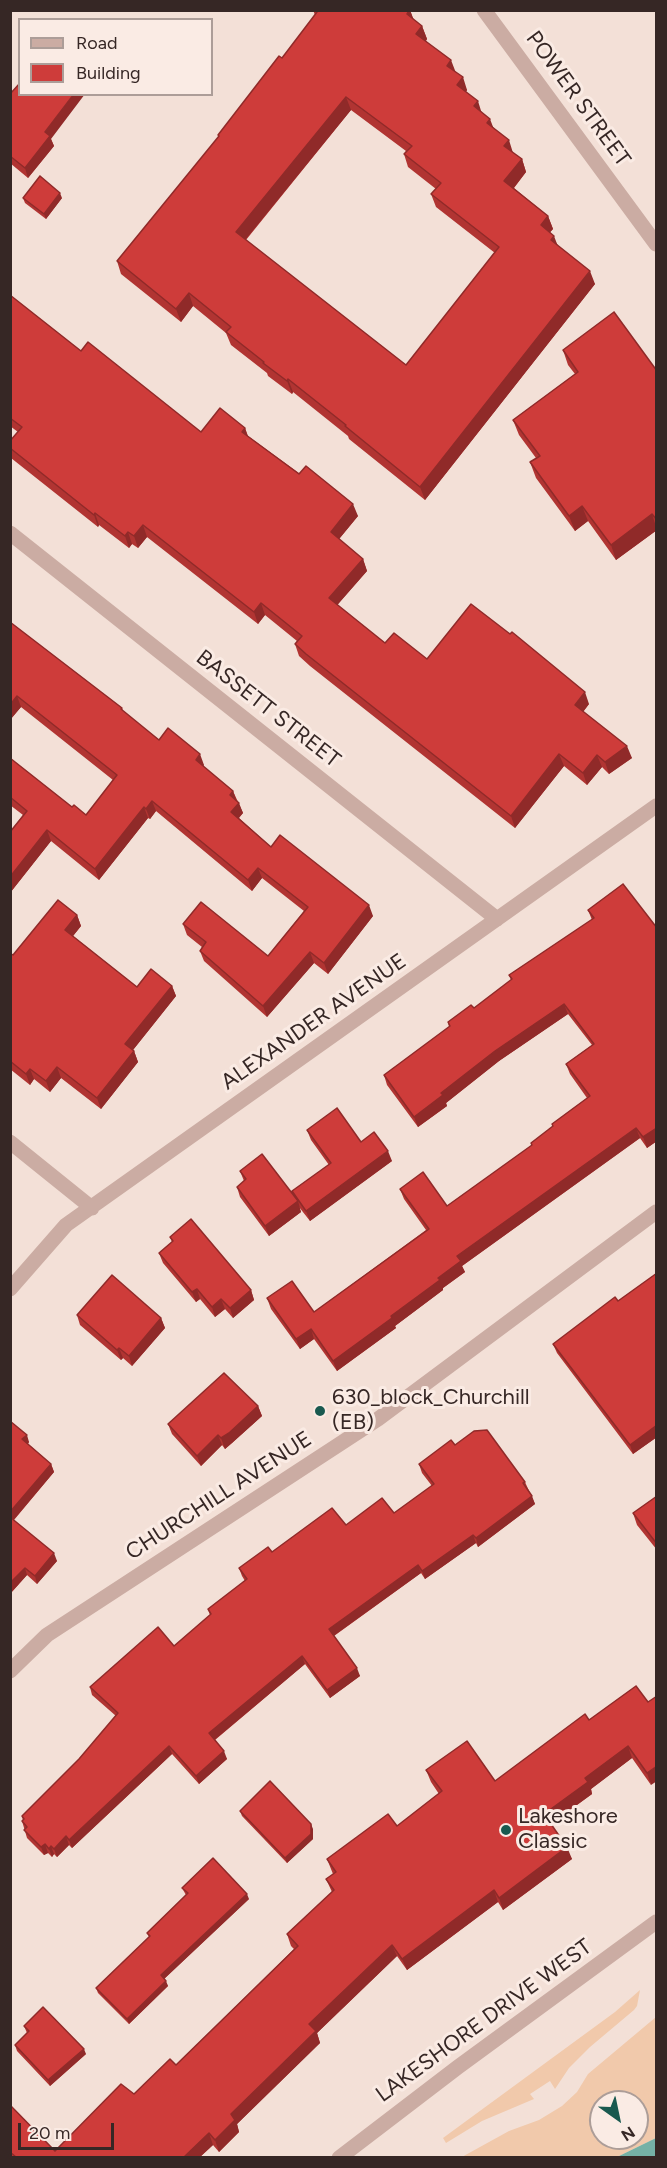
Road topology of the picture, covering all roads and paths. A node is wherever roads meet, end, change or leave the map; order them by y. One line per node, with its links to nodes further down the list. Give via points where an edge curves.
1 (484, 10): 2 (street, POWER STREET)
2 (657, 244)
3 (10, 533): 5 (street, BASSETT STREET)
4 (657, 806): 5 (street, ALEXANDER AVENUE)
5 (497, 919): 7 (street, ALEXANDER AVENUE)
6 (10, 1142): 7 (street)
7 (92, 1208): 9 (street, ALEXANDER AVENUE, via 66,1226)
8 (657, 1212): 10 (street, CHURCHILL AVENUE, via 378,1419 47,1635)
9 (10, 1289)
10 (10, 1671)
11 (657, 1922): 12 (street, LAKESHORE DRIVE WEST)
12 (339, 2157)

